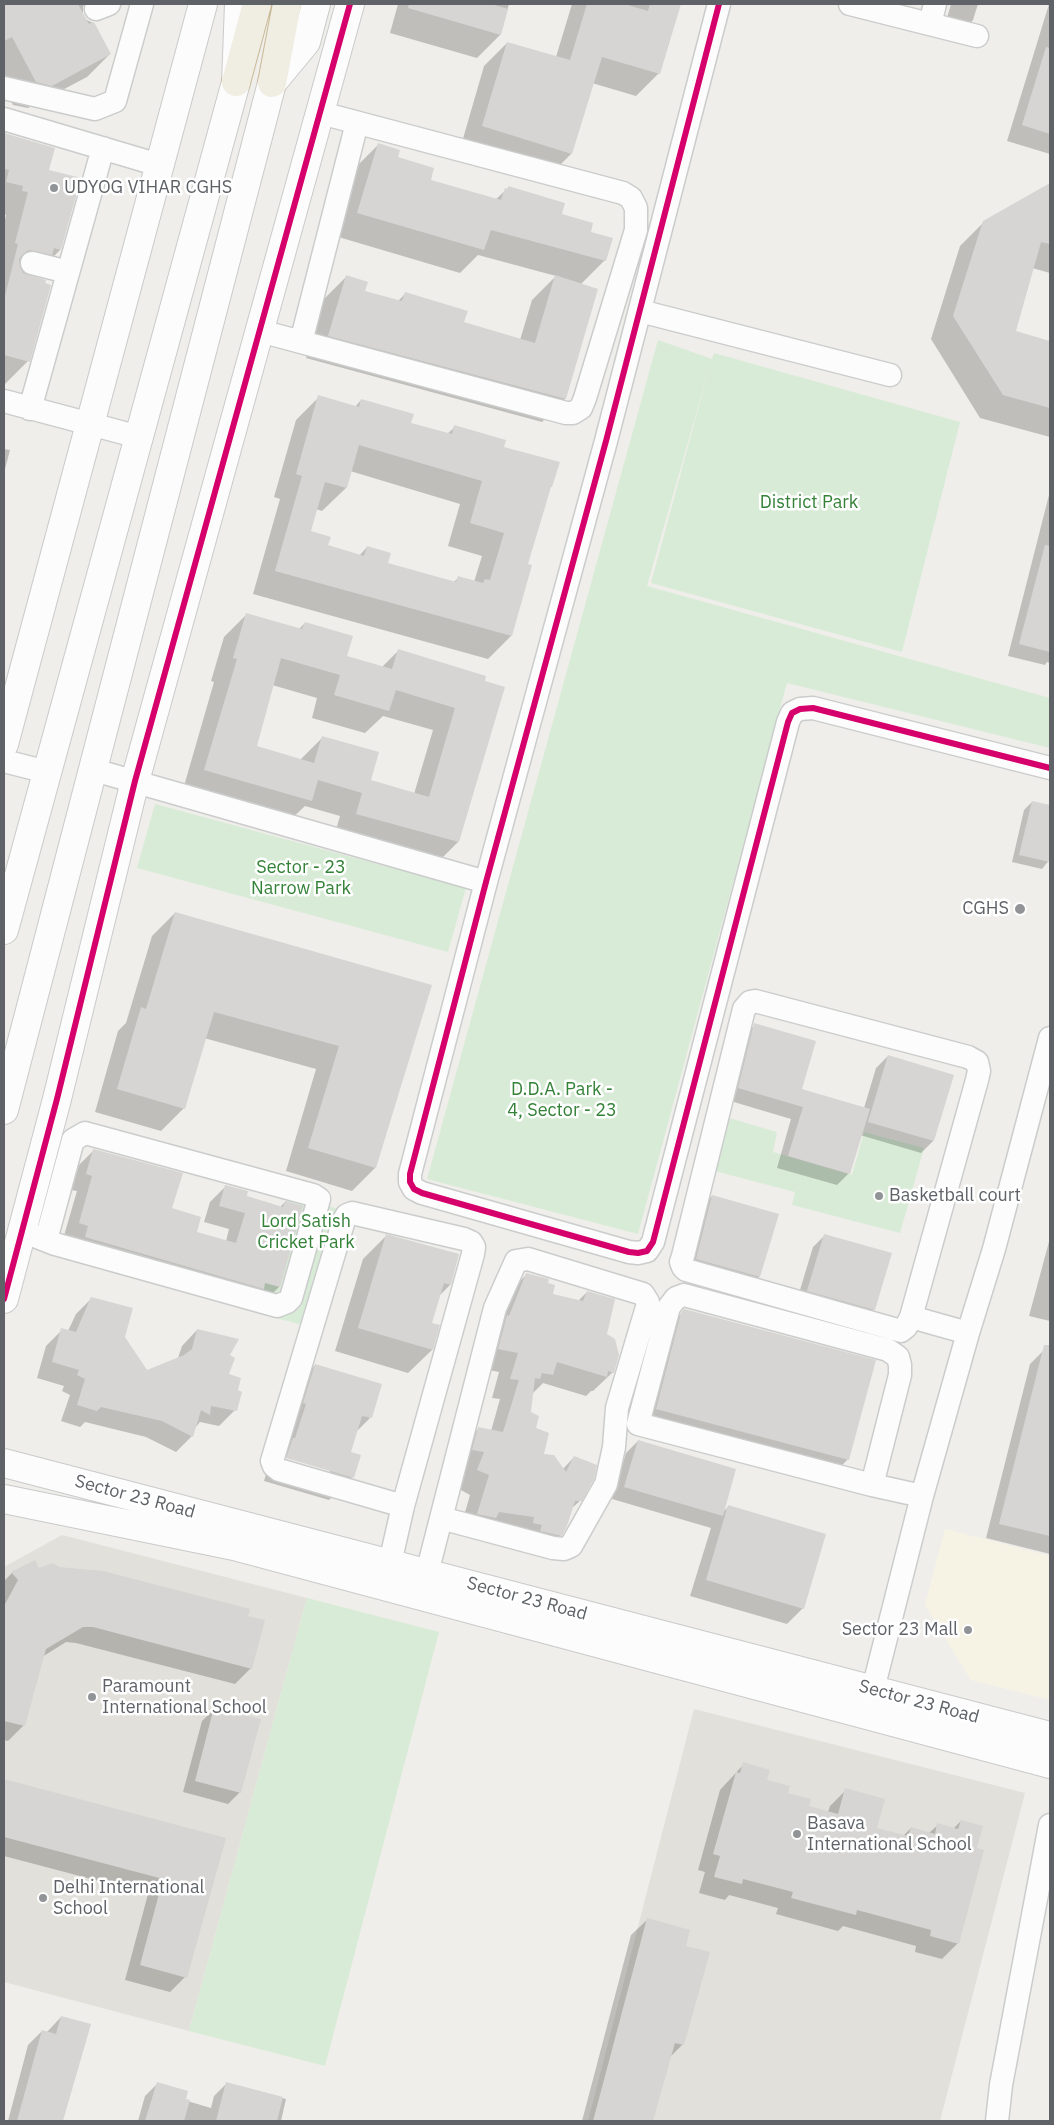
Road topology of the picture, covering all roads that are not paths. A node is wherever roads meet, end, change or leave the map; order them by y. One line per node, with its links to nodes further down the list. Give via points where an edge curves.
1 (142, 4): 14 (street, via 115,101 95,109)
2 (203, 4): 19 (street)
3 (239, 4): 12 (street)
4 (257, 4): 12 (highway)
5 (287, 4): 13 (highway)
6 (316, 4): 13 (street, via 306,42)
7 (350, 4): 15 (street)
8 (719, 4): 22 (street)
9 (850, 4): 10 (street)
10 (932, 14): 11 (street)
11 (977, 36)
12 (236, 82): 29 (street)
13 (272, 83): 33 (street)
14 (4, 88)
15 (321, 113): 17 (street); 23 (street)
16 (4, 120): 18 (street)
17 (357, 123): 24 (street); 24 (street, via 623,193 631,198 636,208 636,230 585,398 581,408 573,413)
18 (103, 148): 19 (street); 21 (street)
19 (159, 165): 28 (street)
20 (32, 264): 21 (street)
21 (68, 272): 27 (street)
22 (640, 311): 25 (street); 36 (street)
23 (260, 331): 24 (street); 35 (street)
24 (301, 342)
25 (890, 375)
26 (4, 402): 27 (street)
27 (30, 408): 28 (street)
28 (90, 424): 29 (street); 30 (street)
29 (139, 437): 34 (street)
30 (4, 744)
31 (4, 761): 34 (street)
32 (1050, 768): 36 (street, via 813,708 792,713 653,1242 647,1250 638,1253 422,1193 410,1182)
33 (94, 770): 35 (street); 40 (street)
34 (47, 772): 37 (street)
35 (135, 781): 36 (street); 41 (street)
36 (486, 882)
37 (4, 930)
38 (1050, 1038): 39 (street)
39 (1042, 1100): 44 (street)
40 (4, 1110)
41 (34, 1235): 41 (street, via 277,1306 291,1298 319,1199 85,1134 73,1140); 42 (street)
42 (4, 1299)
43 (911, 1317): 43 (street, via 977,1080 977,1062 950,1052 750,1002 742,1018 682,1256 683,1267 896,1331 906,1327); 44 (street)
44 (968, 1333): 47 (street)
45 (4, 1463): 51 (street, Sector 23 Road)
46 (872, 1485): 46 (street, via 900,1375 898,1357 888,1350 684,1295 676,1298 670,1307 638,1424); 47 (street)
47 (922, 1496): 53 (street)
48 (4, 1500): 53 (street, Sector 23 Road, via 234,1546)
49 (403, 1506): 49 (street, via 474,1247 464,1239 352,1212 344,1220 272,1461 278,1470); 51 (street)
50 (441, 1518): 50 (street, via 495,1308 516,1261 528,1259 643,1294 648,1302 617,1408 614,1447 606,1484 571,1546 553,1548); 52 (street)
51 (390, 1563): 52 (street, Sector 23 Road)
52 (427, 1573): 53 (street, Sector 23 Road)
53 (870, 1702): 54 (street, Sector 23 Road); 55 (street, Sector 23 Road)
54 (1050, 1736)
55 (1050, 1764)
56 (1050, 1825): 57 (street)
57 (997, 2121)

